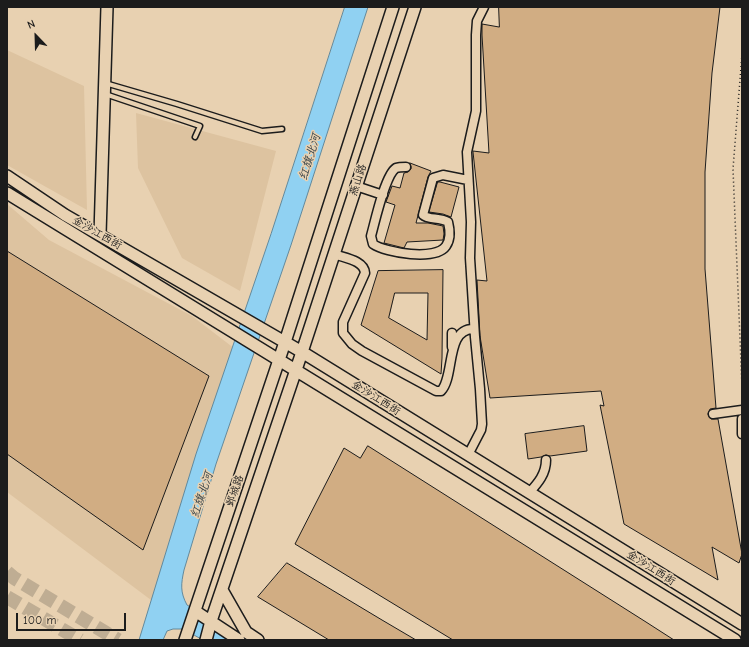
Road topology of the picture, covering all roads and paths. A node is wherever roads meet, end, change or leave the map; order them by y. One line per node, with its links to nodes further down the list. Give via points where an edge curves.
1 (107, 7): 6 (street)
2 (393, 7): 19 (street, 燕山路)
3 (415, 7): 12 (street, 燕山路)
4 (484, 7): 11 (street, via 477,21 476,111 467,152)
5 (742, 54): 24 (path, via 733,169)
6 (105, 88): 7 (lane, via 177,104 262,131); 8 (lane, via 200,126); 15 (street)
7 (282, 129)
8 (195, 137)
9 (406, 168): 14 (street, via 397,168 393,171)
10 (7, 176): 15 (street, 金沙江西街, via 64,215)
11 (468, 180): 14 (street, via 443,175 433,178 423,215 426,218 448,222 449,241 439,252 406,254 373,244 371,236); 17 (street)
12 (356, 186): 14 (street); 16 (street, 燕山路)
13 (7, 193): 22 (street, 金沙江西街)
14 (383, 195)
15 (100, 234): 19 (street, 金沙江西街)
16 (334, 254): 20 (street, 燕山路); 21 (street, via 359,263 365,269 343,322 343,334 352,344 436,391 441,391 448,380)
17 (474, 329): 21 (street, via 463,332); 29 (street, via 482,424)
18 (452, 334): 21 (street)
19 (285, 342): 20 (street, 金沙江西街); 22 (street, 邺城路)
20 (302, 352): 23 (street, 邺城路); 29 (street, 金沙江西街)
21 (452, 352)
22 (279, 359): 23 (street, 金沙江西街); 33 (street, 邺城路)
23 (295, 371): 32 (street, 邺城路); 40 (street, 金沙江西街)
24 (742, 387)
25 (742, 410): 26 (street)
26 (713, 414)
27 (742, 419): 28 (street)
28 (742, 434)
29 (468, 455): 31 (street, 金沙江西街)
30 (546, 460): 31 (street, via 542,478)
31 (530, 493): 35 (street, 金沙江西街)
32 (222, 590): 34 (street, 邺城路); 39 (street, via 246,632)
33 (194, 611): 34 (street); 36 (street, 邺城路)
34 (211, 621): 37 (street, 邺城路); 38 (street)
35 (742, 624)
36 (185, 640)
37 (206, 640)
38 (239, 640)
39 (258, 640)
40 (734, 640)

